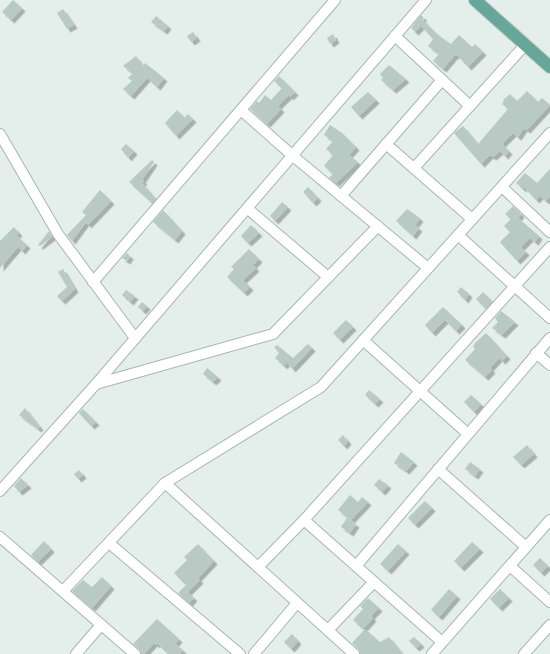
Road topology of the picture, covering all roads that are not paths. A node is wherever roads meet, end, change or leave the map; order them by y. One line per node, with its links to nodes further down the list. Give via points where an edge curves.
1 (335, 0): 9 (street)
2 (426, 0): 4 (street)
3 (477, 1): 5 (main road)
4 (395, 36): 7 (street); 13 (street)
5 (525, 45): 6 (main road); 8 (street)
6 (550, 67)
7 (442, 80): 8 (street); 12 (street)
8 (470, 106): 14 (street)
9 (241, 110): 13 (street); 25 (street)
10 (0, 134): 25 (street, via 58,234)
11 (550, 134): 15 (street)
12 (386, 144): 14 (street); 16 (street)
13 (293, 156): 16 (street); 17 (street)
14 (414, 168): 18 (street)
15 (502, 187): 18 (street); 20 (street)
16 (341, 196): 19 (street)
17 (248, 208): 24 (street); 28 (street)
18 (472, 219): 21 (street)
19 (378, 226): 23 (street); 24 (street)
20 (550, 232)
21 (458, 235): 23 (street); 26 (street)
22 (550, 247): 26 (street)
23 (428, 268): 30 (street)
24 (328, 277): 33 (street, via 274,334)
25 (93, 282): 28 (street)
26 (514, 286): 27 (street); 34 (street)
27 (550, 318)
28 (136, 338): 33 (street)
29 (550, 338): 31 (street)
30 (363, 340): 34 (street); 37 (street, via 321,387)
31 (536, 353): 32 (street); 35 (street)
32 (550, 365)
33 (96, 384): 38 (street)
34 (419, 390): 35 (street); 39 (street)
35 (468, 434): 36 (street)
36 (438, 469): 43 (street); 44 (street)
37 (166, 483): 42 (street); 46 (street)
38 (0, 491)
39 (304, 520): 44 (street); 46 (street)
40 (550, 520): 43 (street)
41 (0, 537): 48 (street)
42 (109, 543): 48 (street); 58 (street)
43 (526, 548): 45 (street)
44 (356, 566): 47 (street)
45 (510, 566): 49 (street); 54 (street)
46 (258, 568): 50 (street)
47 (374, 582): 53 (street); 54 (street)
48 (63, 591): 51 (street)
49 (550, 602)
50 (297, 603): 53 (street); 59 (street)
51 (101, 625): 56 (street); 57 (street)
52 (550, 625): 61 (street)
53 (328, 630): 55 (street)
54 (442, 642): 60 (street)
55 (347, 652)
56 (76, 654)
57 (135, 654)
58 (240, 654)
59 (254, 654)
60 (432, 654)
61 (524, 654)

